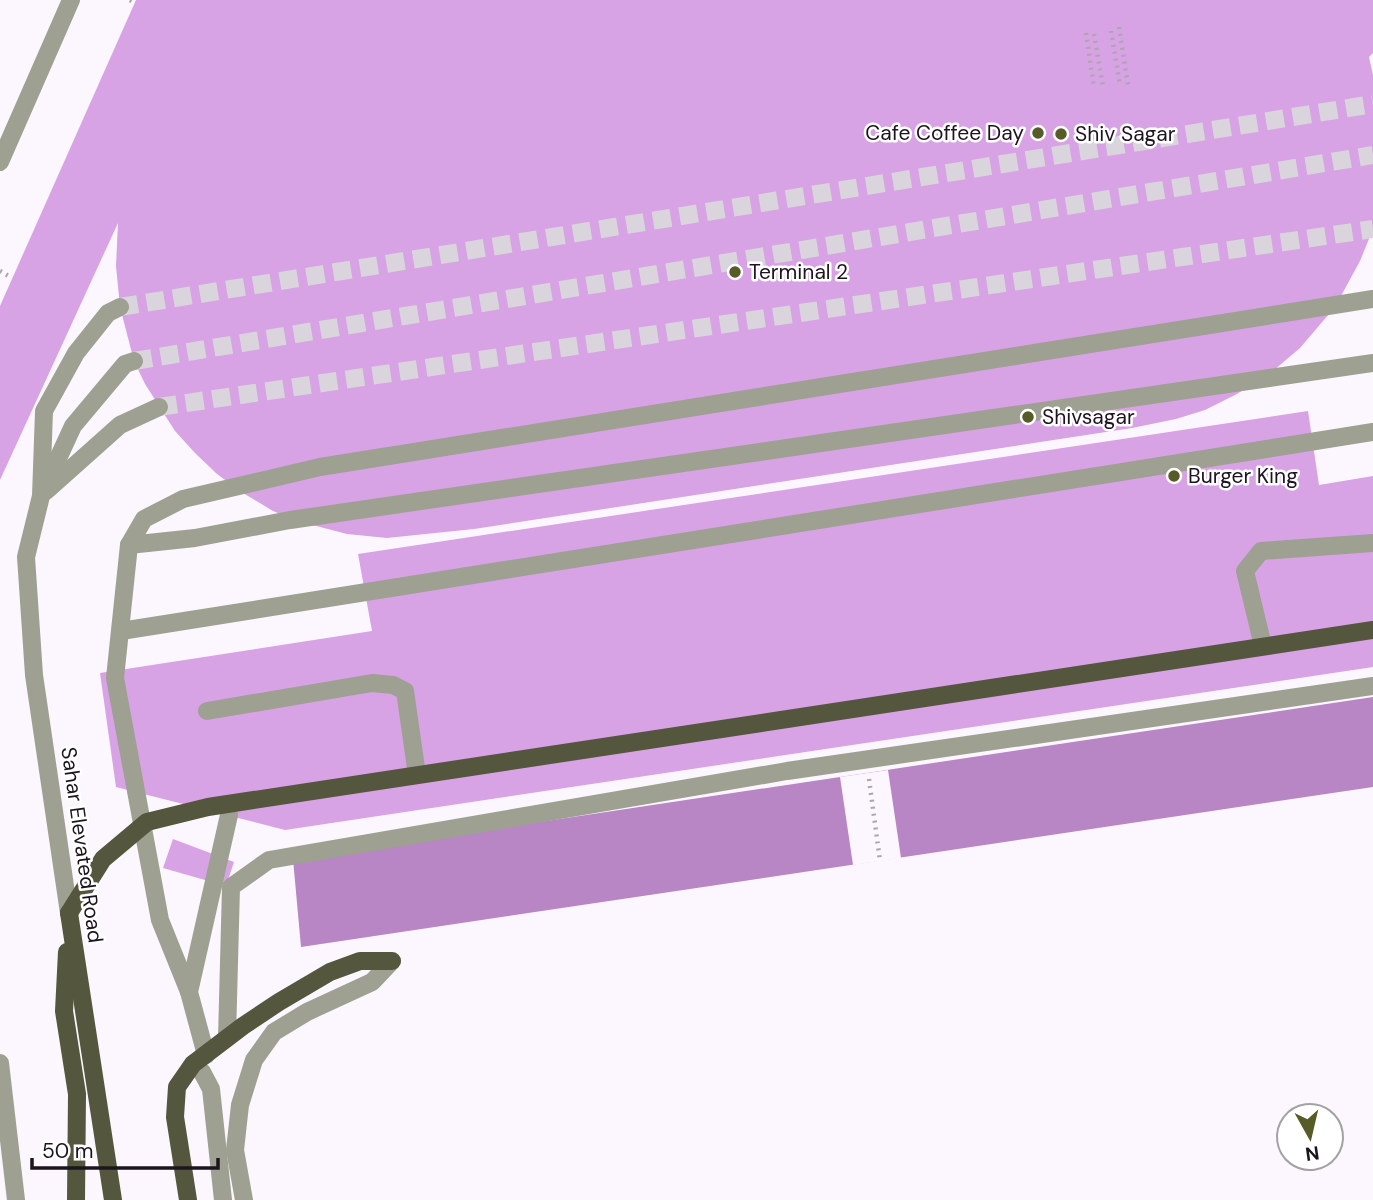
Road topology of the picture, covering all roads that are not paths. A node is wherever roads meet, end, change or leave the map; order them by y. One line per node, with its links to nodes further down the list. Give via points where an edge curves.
1 (71, 0): 2 (street)
2 (0, 162)
3 (1373, 299): 11 (street, via 320,467 183,499 144,519)
4 (120, 307): 9 (street, via 108,313 76,353 44,411)
5 (134, 361): 9 (street, via 125,364 74,426)
6 (1373, 363): 11 (street)
7 (159, 407): 9 (street, via 120,425)
8 (1373, 432): 13 (street)
9 (41, 496): 19 (street, Sahar Elevated Road, via 26,557 34,675)
10 (1373, 542): 14 (street, via 1261,551 1245,571)
11 (129, 545): 13 (street)
12 (1373, 630): 14 (main road, bridge)
13 (121, 631): 21 (street, via 115,678 160,920)
14 (1263, 646): 17 (main road, bridge)
15 (1373, 686): 22 (street, via 788,771 269,860 231,887)
16 (207, 711): 17 (street, via 372,683 393,685 405,691)
17 (417, 775): 19 (main road, bridge, via 208,807 147,822 103,859)
18 (229, 815): 21 (street)
19 (69, 913): 26 (main road, via 64,1011 77,1094); 27 (main road, Sahar Elevated Road)
20 (392, 961): 22 (main road, via 360,961 330,972); 30 (street, via 372,982 274,1032 254,1060 240,1105 235,1150)
21 (190, 992): 23 (street)
22 (227, 1038): 23 (main road)
23 (200, 1060): 28 (main road, via 177,1087 175,1117); 29 (street, via 211,1088)
24 (0, 1063): 25 (street)
25 (16, 1200)
26 (76, 1200)
27 (113, 1200)
28 (188, 1200)
29 (223, 1200)
30 (244, 1200)

